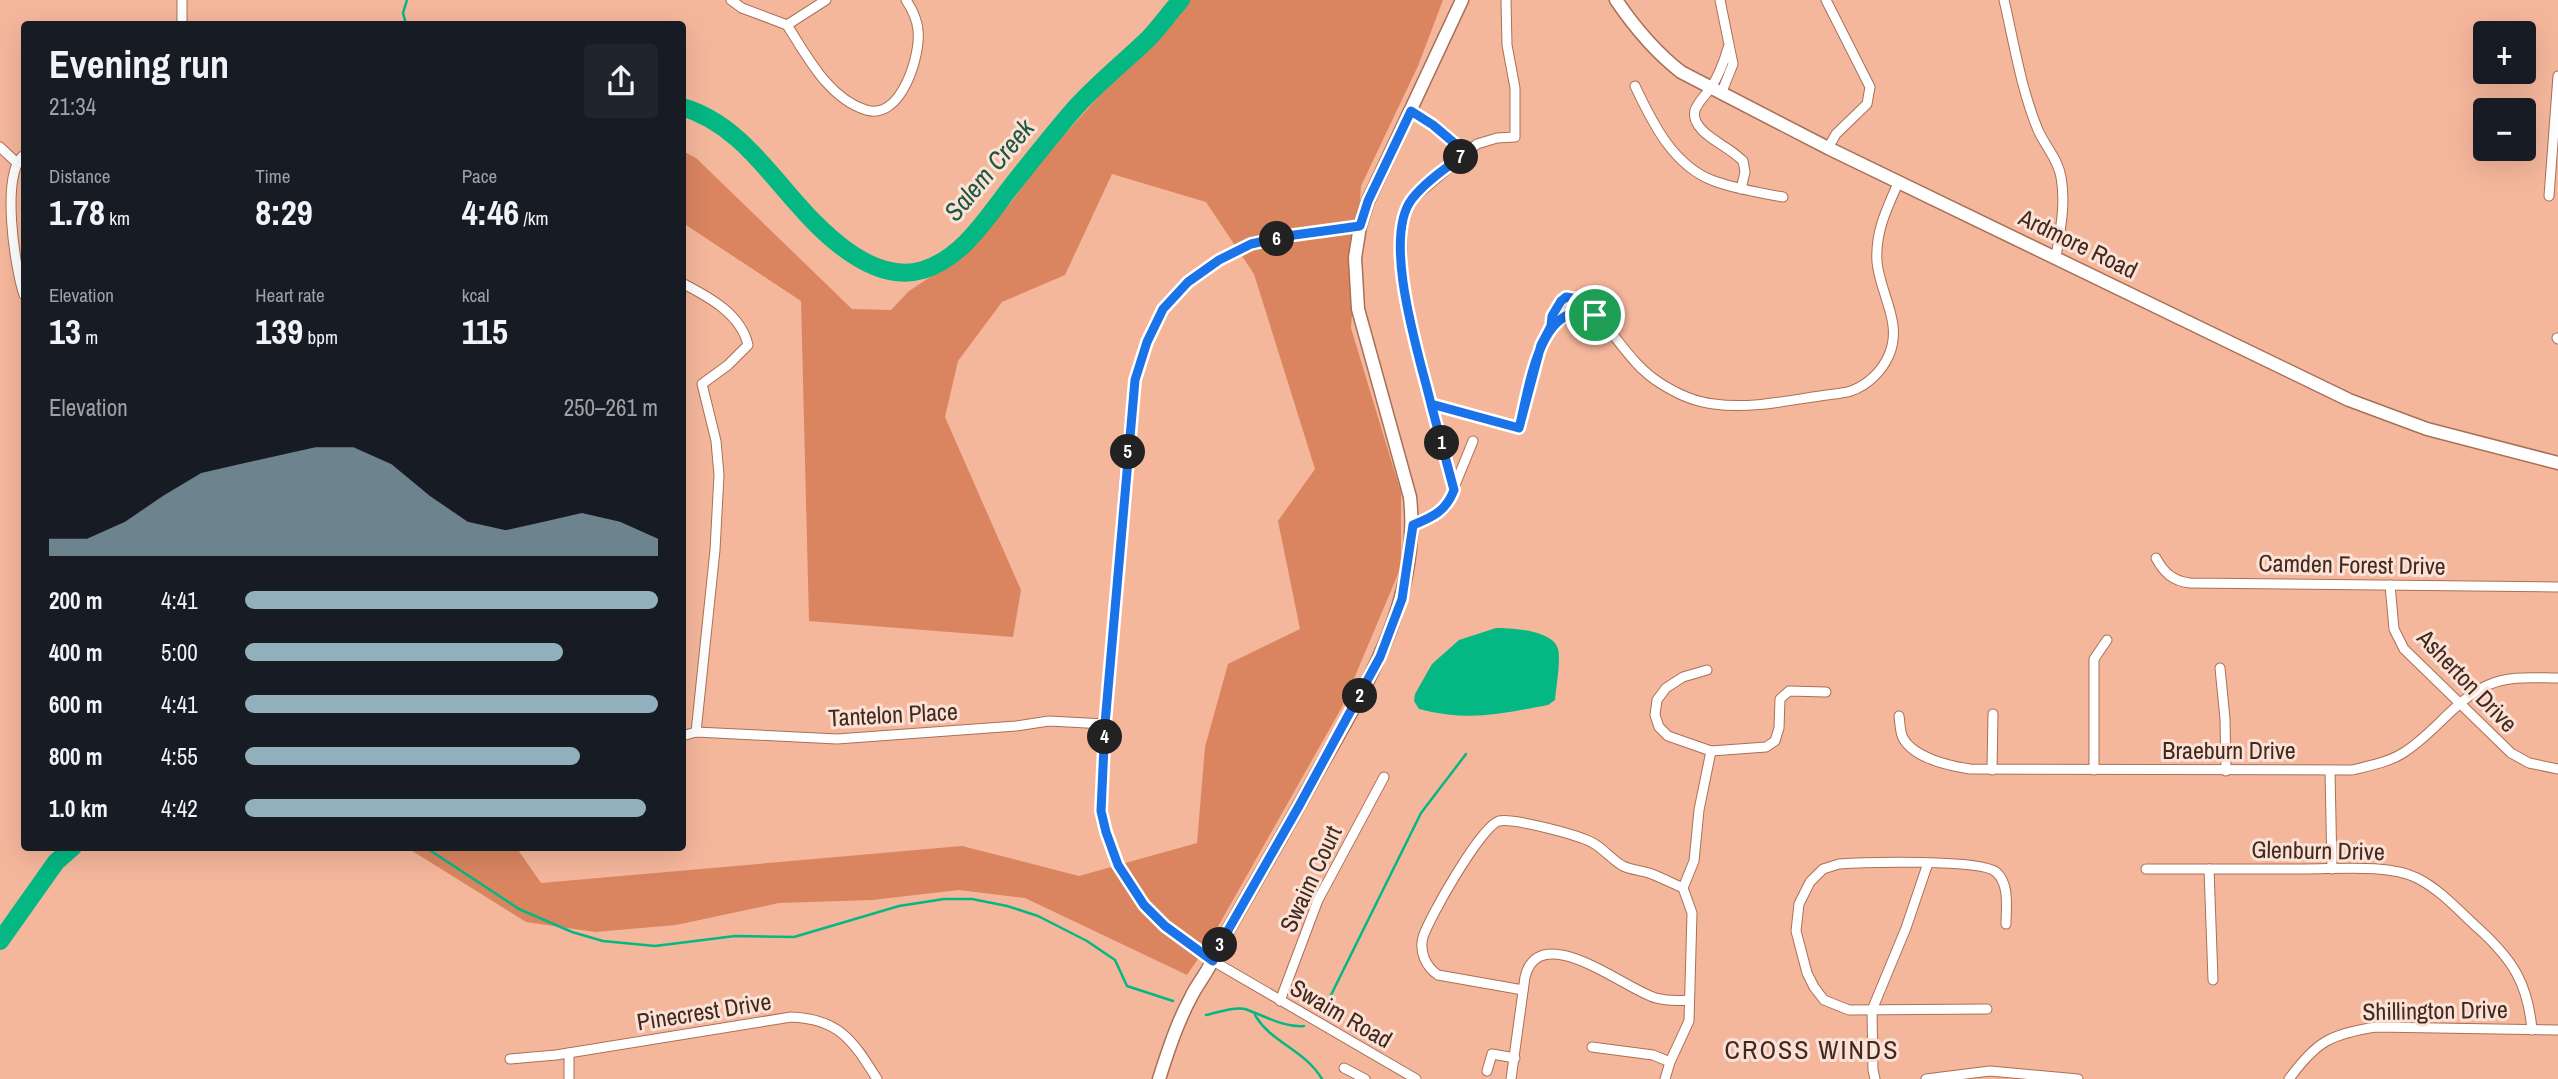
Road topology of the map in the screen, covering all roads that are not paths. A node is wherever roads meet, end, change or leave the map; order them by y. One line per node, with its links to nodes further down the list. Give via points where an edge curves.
1 (182, 0): 11 (street)
2 (731, 0): 12 (street)
3 (826, 0): 12 (street)
4 (906, 0): 12 (street, via 918,29 913,68 902,91 879,111 865,110 835,91)
5 (1462, 0): 16 (main road)
6 (1506, 0): 19 (street, via 1515,137 1477,144)
7 (1616, 0): 15 (main road, Ardmore Road, via 1661,57)
8 (1720, 0): 15 (street, via 1733,64)
9 (1826, 0): 18 (street, via 1870,87 1867,104)
10 (2004, 0): 27 (street, via 2026,95 2061,175 2064,207)
11 (182, 21)
12 (787, 25)
13 (2558, 76): 24 (street)
14 (1634, 86): 23 (street, via 1662,136 1684,161 1711,180)
15 (1716, 91): 18 (main road, Ardmore Road); 23 (street, via 1697,102 1694,116 1706,134 1743,161)
16 (1411, 111): 19 (street); 26 (main road)
17 (0, 148): 21 (street)
18 (1828, 148): 22 (main road, Ardmore Road)
19 (1466, 153): 32 (street, via 1412,200 1402,225 1402,285)
20 (21, 158): 21 (street)
21 (16, 162): 29 (street, via 10,193 11,243)
22 (1899, 181): 27 (main road, Ardmore Road); 30 (street, via 1877,241 1877,264 1894,334 1889,355 1877,374 1850,391 1768,404 1716,405 1695,400 1657,382 1640,368)
23 (1741, 189): 25 (street)
24 (2549, 196)
25 (1783, 197)
26 (1360, 226): 36 (main road, via 1354,275 1358,309 1398,447); 48 (street, Swaim Road, via 1251,244 1188,282 1163,309 1135,380)
27 (2056, 257): 34 (main road, Ardmore Road, via 2349,400 2427,429)
28 (686, 285): 49 (street, via 729,314 744,329 748,345 702,384 719,475)
29 (21, 286)
30 (1595, 315): 31 (street, via 1572,313); 31 (street, via 1578,299 1566,297 1552,316)
31 (1551, 326): 32 (street, via 1541,345 1519,428)
32 (1431, 404): 35 (street)
33 (1473, 441): 35 (street)
34 (2558, 463)
35 (1454, 490): 36 (street, via 1439,513)
36 (1413, 525): 64 (main road, via 1402,599 1380,657)
37 (2155, 558): 38 (street, Camden Forest Drive, via 2163,571 2180,582)
38 (2390, 585): 39 (street, Camden Forest Drive); 45 (street, Asherton Drive, via 2394,629 2404,649)
39 (2558, 587)
40 (2107, 640): 54 (street, via 2094,659)
41 (2220, 668): 55 (street)
42 (1707, 670): 51 (street, via 1666,688 1657,701 1656,715 1668,736)
43 (2558, 678): 45 (street, Braeburn Drive, via 2518,677 2488,685)
44 (1826, 692): 51 (street, via 1789,691 1780,699 1779,728 1766,747)
45 (2459, 704): 52 (street, Asherton Drive, via 2511,753 2529,763); 56 (street, Braeburn Drive, via 2402,754 2352,770)
46 (1993, 714): 53 (street)
47 (1899, 716): 53 (street, Braeburn Drive, via 1903,738 1920,754 1947,766)
48 (1105, 724): 49 (street, Tantelon Place, via 1049,721 837,739); 64 (street, Swaim Road, via 1101,811 1118,865 1144,905)
49 (696, 732): 50 (street, Tantelon Place)
50 (686, 735)
51 (1711, 751): 62 (street, via 1694,861)
52 (2558, 769)
53 (1992, 770): 54 (street, Braeburn Drive)
54 (2094, 770): 55 (street, Braeburn Drive)
55 (2226, 771): 56 (street, Braeburn Drive)
56 (2330, 771): 61 (street)
57 (1384, 777): 68 (street, Swaim Court, via 1318,900)
58 (1928, 863): 63 (street, via 1988,867 1997,873 2005,886); 70 (street); 70 (street, via 1839,864 1823,869 1810,881 1799,904 1796,931 1814,987 1824,1000 1849,1010)
59 (2146, 869): 60 (street, Glenburn Drive)
60 (2209, 869): 61 (street, Glenburn Drive); 65 (street)
61 (2332, 869): 71 (street, Glenburn Drive, via 2392,871 2432,887 2497,946 2523,982)
62 (1683, 888): 66 (street, via 1620,864 1589,841 1530,825 1495,823 1480,838 1441,902 1423,936 1423,950 1438,975); 67 (street, via 1692,913)
63 (2006, 924)
64 (1213, 961): 68 (street, Swaim Road); 82 (main road, via 1191,996)
65 (2213, 980)
66 (1523, 990): 67 (street, via 1528,965 1552,955 1582,960 1656,998); 75 (street)
67 (1689, 1000): 77 (street, via 1689,1021)
68 (1280, 1001): 84 (street, Swaim Road)
69 (1987, 1009): 70 (street)
70 (1872, 1010): 87 (street)
71 (2532, 1030): 72 (street, Shillington Drive); 90 (street, Shillington Drive, via 2360,1030 2321,1043)
72 (2558, 1030)
73 (1592, 1047): 77 (street, via 1654,1055)
74 (569, 1053): 76 (street, Pinecrest Drive); 80 (street); 81 (street, Pinecrest Drive, via 808,1017 844,1032)
75 (1515, 1058): 79 (street, via 1492,1054); 85 (street)
76 (510, 1059)
77 (1670, 1062): 86 (street)
78 (1345, 1068): 83 (street)
79 (1487, 1071)
80 (569, 1079)
81 (877, 1079)
82 (1159, 1079)
83 (1365, 1079)
84 (1416, 1079)
85 (1511, 1079)
86 (1665, 1079)
87 (1875, 1079)
88 (1926, 1079): 89 (street, via 1990,1071)
89 (2078, 1079)
90 (2289, 1079)

